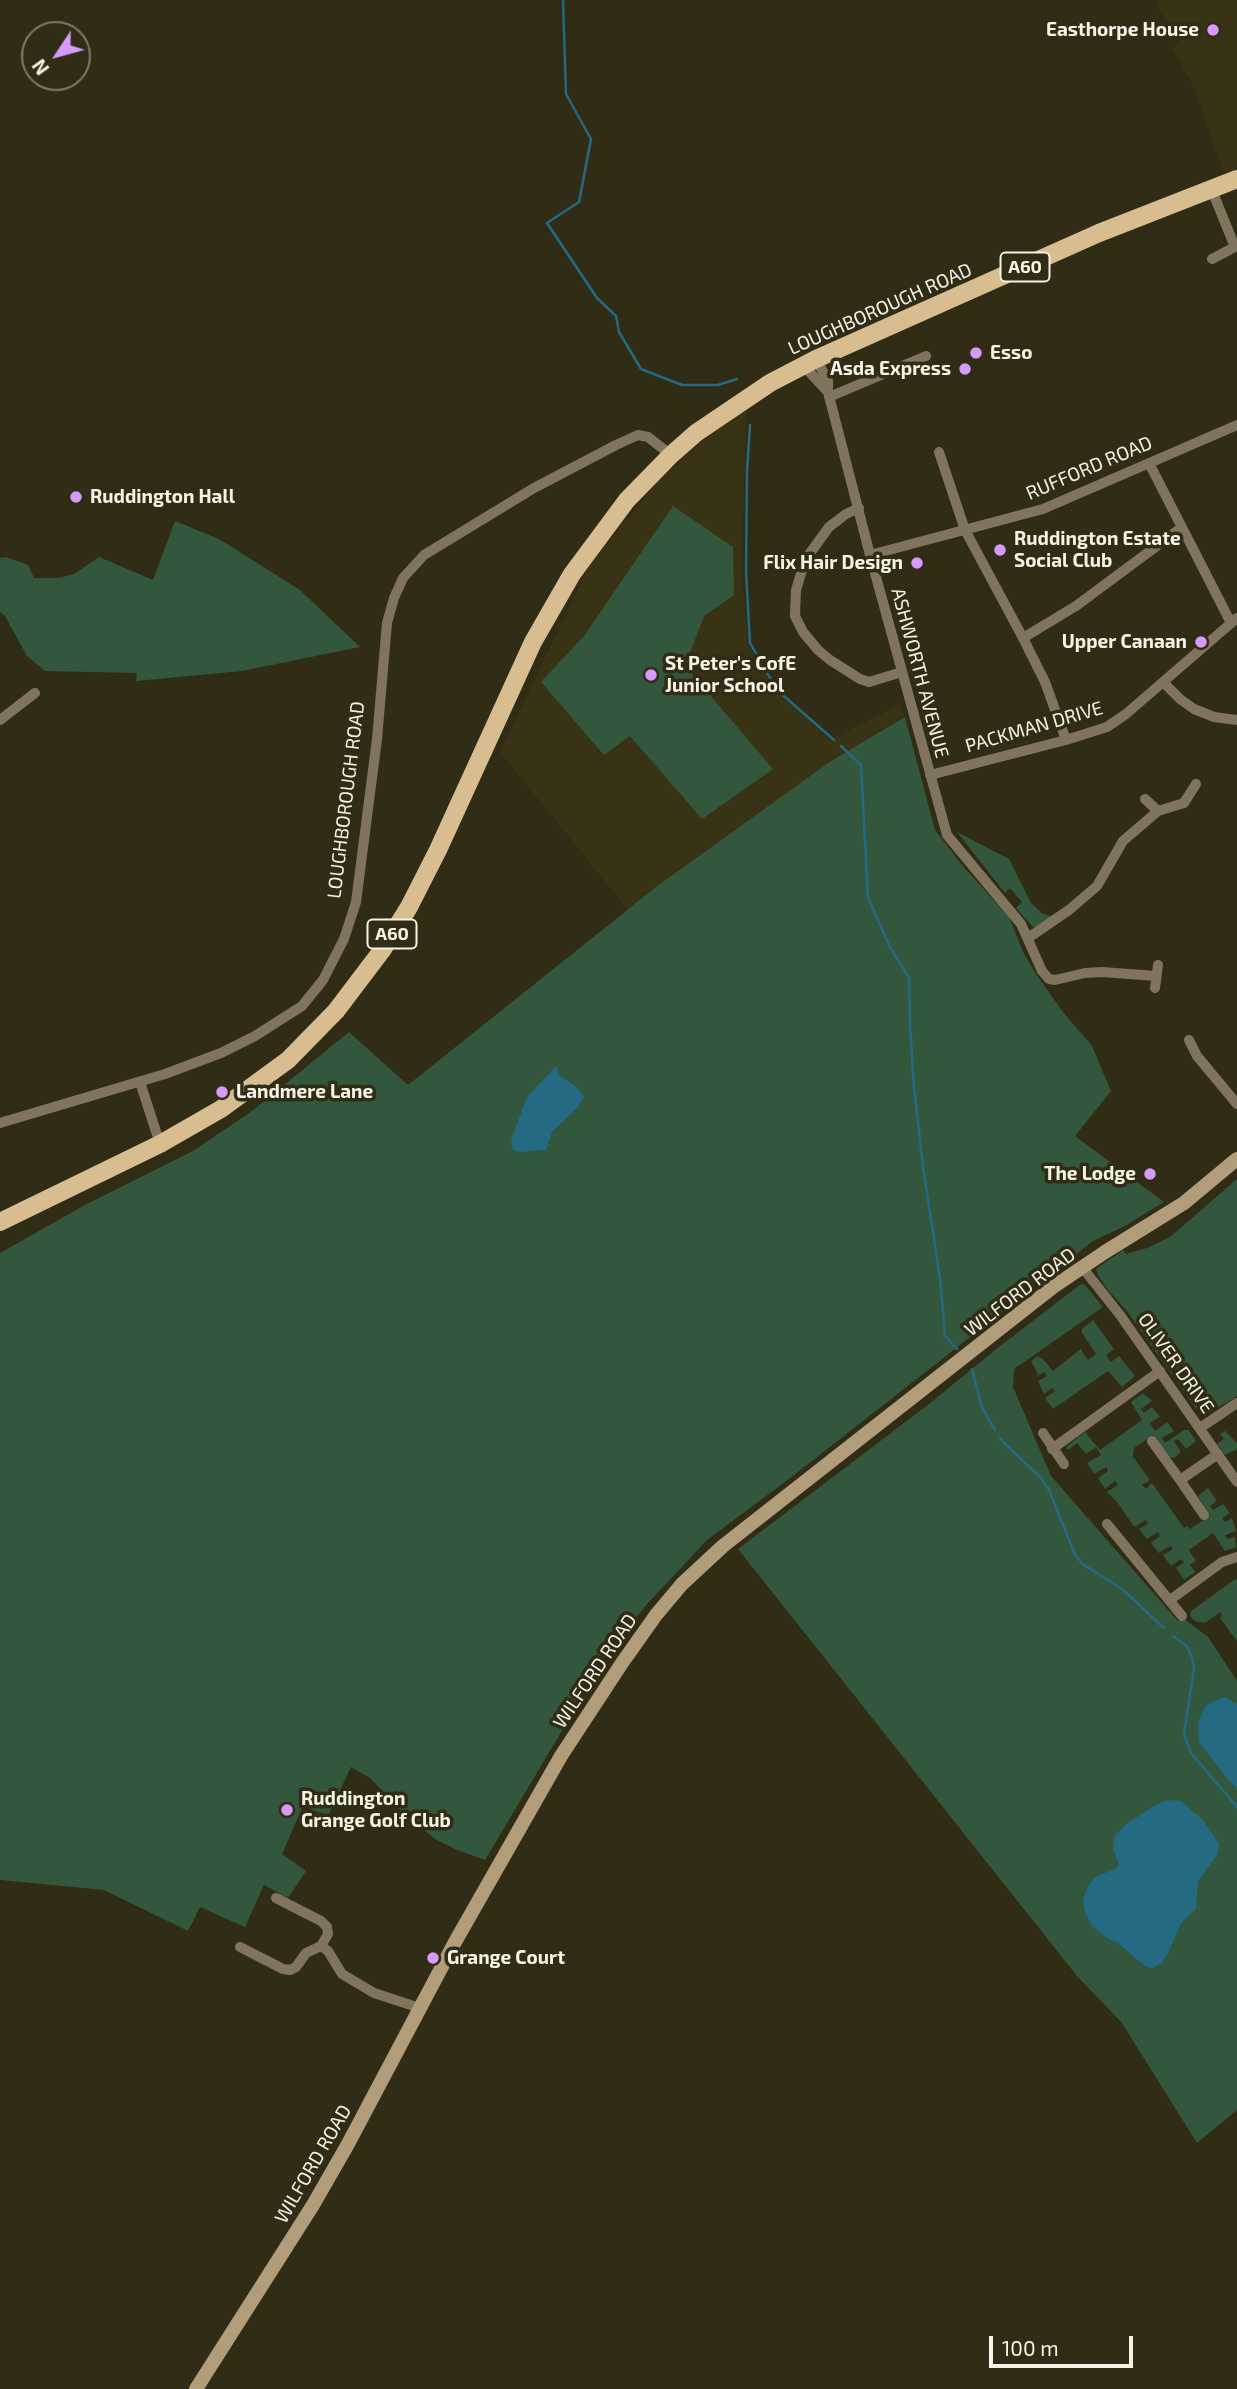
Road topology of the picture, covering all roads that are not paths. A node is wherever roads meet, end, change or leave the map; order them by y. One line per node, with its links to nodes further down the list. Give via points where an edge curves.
1 (1237, 179): 2 (main road, LOUGHBOROUGH ROAD / A60)
2 (1211, 188): 3 (street, via 1235,247); 5 (main road, LOUGHBOROUGH ROAD / A60)
3 (1212, 259)
4 (926, 356): 6 (street)
5 (809, 362): 6 (street, ASHWORTH AVENUE, via 828,381); 9 (main road, LOUGHBOROUGH ROAD / A60, via 736,405)
6 (828, 394): 11 (street, ASHWORTH AVENUE)
7 (1237, 425): 10 (street, RUFFORD ROAD)
8 (939, 452): 13 (street)
9 (671, 455): 30 (street, LOUGHBOROUGH ROAD, via 638,435 512,502 424,555 411,569 394,598 387,623 356,902 323,980 302,1006 255,1036 221,1054); 33 (main road, LOUGHBOROUGH ROAD / A60, via 627,500 556,599 432,862 362,978 278,1069)
10 (1149, 463): 12 (street); 13 (street, RUFFORD ROAD, via 1043,509)
11 (859, 508): 14 (street, ASHWORTH AVENUE); 17 (street, via 828,527 805,560 796,590 795,616 818,649 860,679 869,682)
12 (1181, 528): 15 (street); 16 (street, via 1076,606)
13 (965, 530): 14 (street, RUFFORD ROAD); 16 (street)
14 (870, 555): 17 (street, ASHWORTH AVENUE)
15 (1234, 620): 18 (street, PACKMAN DRIVE)
16 (1023, 638): 22 (street)
17 (902, 672): 23 (street, ASHWORTH AVENUE)
18 (1163, 682): 21 (street, via 1194,709); 22 (street, PACKMAN DRIVE, via 1114,723)
19 (35, 693): 20 (street)
20 (0, 720)
21 (1237, 720)
22 (1066, 740): 23 (street, PACKMAN DRIVE)
23 (930, 775): 27 (street, ASHWORTH AVENUE, via 947,835 1013,914)
24 (1196, 784): 26 (street, via 1184,803)
25 (1145, 799): 26 (street)
26 (1158, 811): 27 (street, via 1121,843 1100,884)
27 (1028, 939): 28 (street, ASHWORTH AVENUE, via 1049,979 1157,970)
28 (1155, 988)
29 (1189, 1040): 31 (street, via 1198,1058)
30 (140, 1082): 32 (street, LOUGHBOROUGH ROAD); 33 (street)
31 (1237, 1104)
32 (0, 1123)
33 (160, 1144): 35 (main road, LOUGHBOROUGH ROAD / A60)
34 (1237, 1159): 36 (main road, WILFORD ROAD, via 1184,1203)
35 (0, 1222)
36 (1082, 1267): 37 (street, OLIVER DRIVE); 55 (main road, WILFORD ROAD, via 723,1546 682,1584 561,1756)
37 (1160, 1371): 39 (street, OLIVER DRIVE); 42 (street)
38 (1237, 1403): 39 (street)
39 (1200, 1429): 43 (street, OLIVER DRIVE)
40 (1043, 1433): 42 (street)
41 (1152, 1441): 45 (street)
42 (1052, 1449): 44 (street)
43 (1218, 1454): 45 (street); 46 (street, OLIVER DRIVE)
44 (1064, 1464)
45 (1180, 1480): 47 (street)
46 (1237, 1482)
47 (1204, 1515)
48 (1107, 1524): 50 (street)
49 (1237, 1557): 50 (street, via 1222,1562)
50 (1170, 1600): 51 (street)
51 (1182, 1616)
52 (276, 1898): 53 (street, via 327,1927)
53 (321, 1946): 54 (street, via 306,1952 289,1970); 55 (street, via 342,1974 374,1993)
54 (240, 1947)
55 (419, 2008): 56 (main road, WILFORD ROAD, via 313,2205)
56 (196, 2389)

